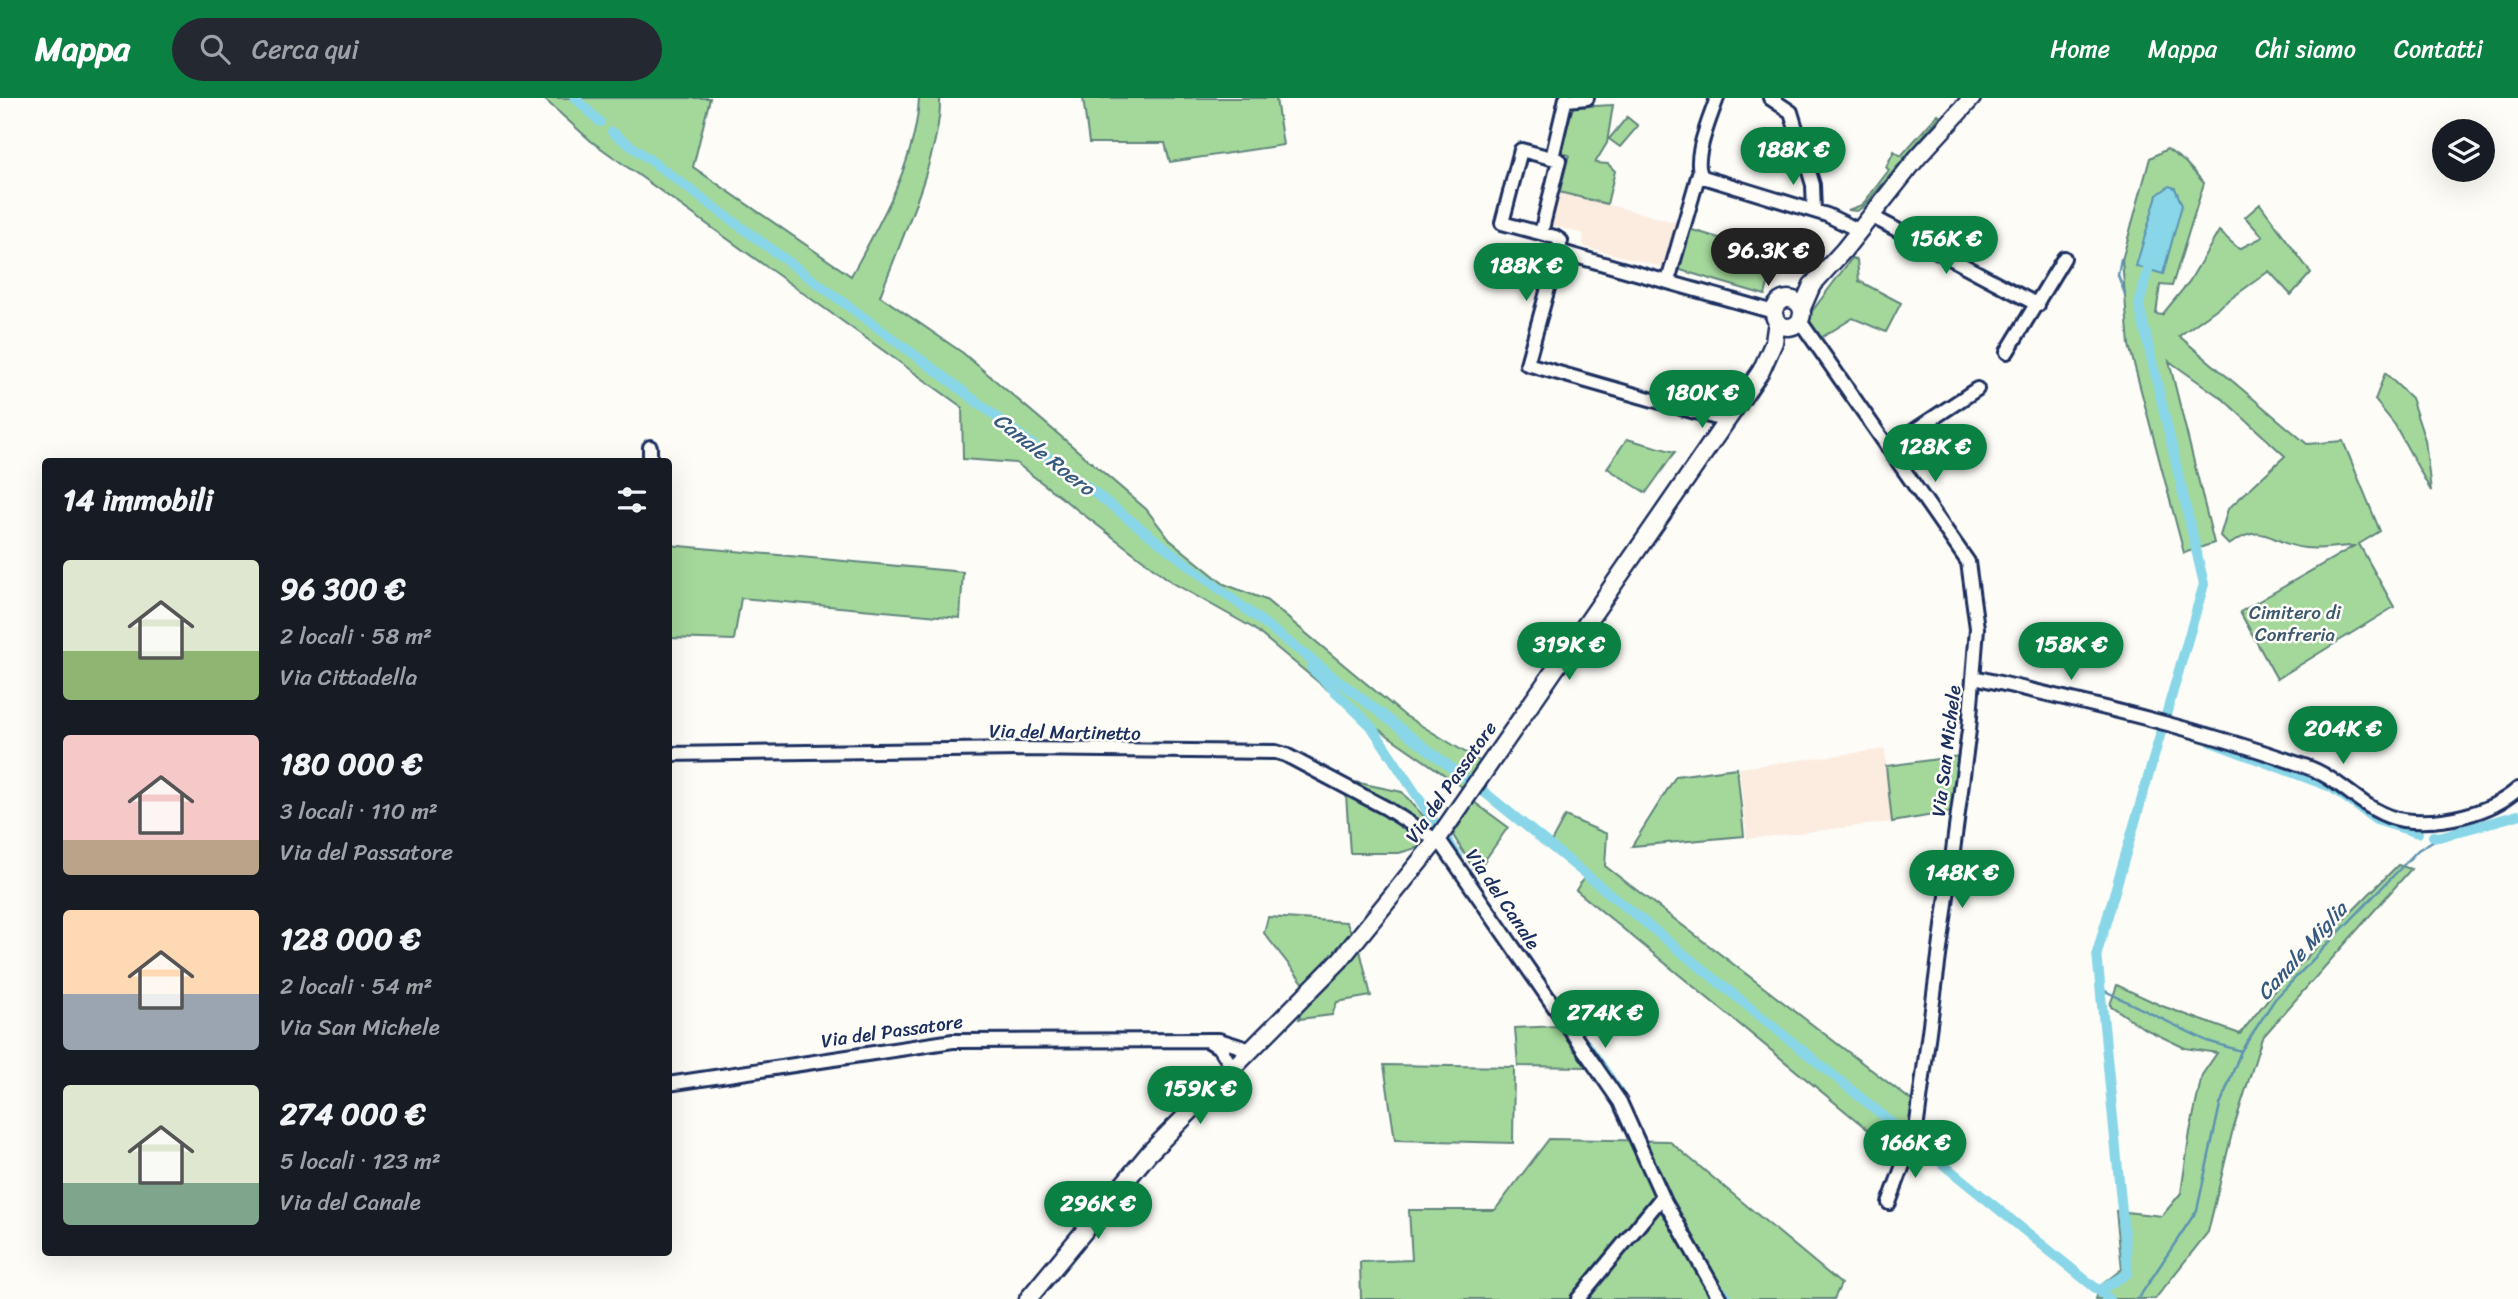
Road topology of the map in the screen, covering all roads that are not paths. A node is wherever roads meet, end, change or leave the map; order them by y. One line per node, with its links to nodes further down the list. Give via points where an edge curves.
1 (1587, 98): 5 (street)
2 (1717, 98): 7 (street, via 1698,159)
3 (1770, 98): 8 (street, via 1791,112 1813,185)
4 (1972, 98): 9 (street, Via del Passatore)
5 (1566, 99): 6 (street)
6 (1552, 158): 11 (street, via 1559,160); 11 (street, via 1521,150 1502,223)
7 (1699, 173): 8 (street); 14 (street)
8 (1814, 211): 10 (street)
9 (1871, 216): 10 (street, Via del Passatore); 15 (street)
10 (1860, 231): 16 (street, Via del Passatore)
11 (1541, 233): 12 (street, via 1560,242)
12 (1558, 251): 14 (street); 19 (street, via 1527,365)
13 (2064, 258): 15 (street)
14 (1668, 281): 16 (street)
15 (2038, 305): 17 (street)
16 (1789, 315): 19 (street, Via del Passatore, via 1761,371); 21 (street, Via San Michele)
17 (2007, 352)
18 (1977, 389): 21 (street)
19 (1727, 421): 26 (street, Via del Passatore)
20 (650, 447): 22 (street)
21 (1888, 448): 23 (street, Via San Michele, via 1968,562 1977,628)
22 (650, 458)
23 (1974, 677): 25 (street, via 2165,721 2324,773 2362,802 2402,820 2433,821 2470,813 2494,805); 32 (street, Via San Michele, via 1912,1140)
24 (672, 754): 26 (street, Via del Martinetto, via 1019,749 1276,752 1386,808)
25 (2518, 789)
26 (1437, 841): 28 (street, Via del Passatore, via 1340,960); 31 (street, Via del Canale, via 1620,1102)
27 (1207, 1040): 28 (street, Via del Passatore); 29 (street, via 1220,1048); 30 (street, Via del Passatore, via 953,1041)
28 (1251, 1050): 29 (street, Via del Passatore)
29 (1232, 1068): 33 (street, Via del Passatore, via 1149,1153)
30 (672, 1083)
31 (1662, 1197): 34 (street); 35 (street, Via del Canale)
32 (1889, 1203)
33 (1028, 1299)
34 (1577, 1299)
35 (1720, 1299)

